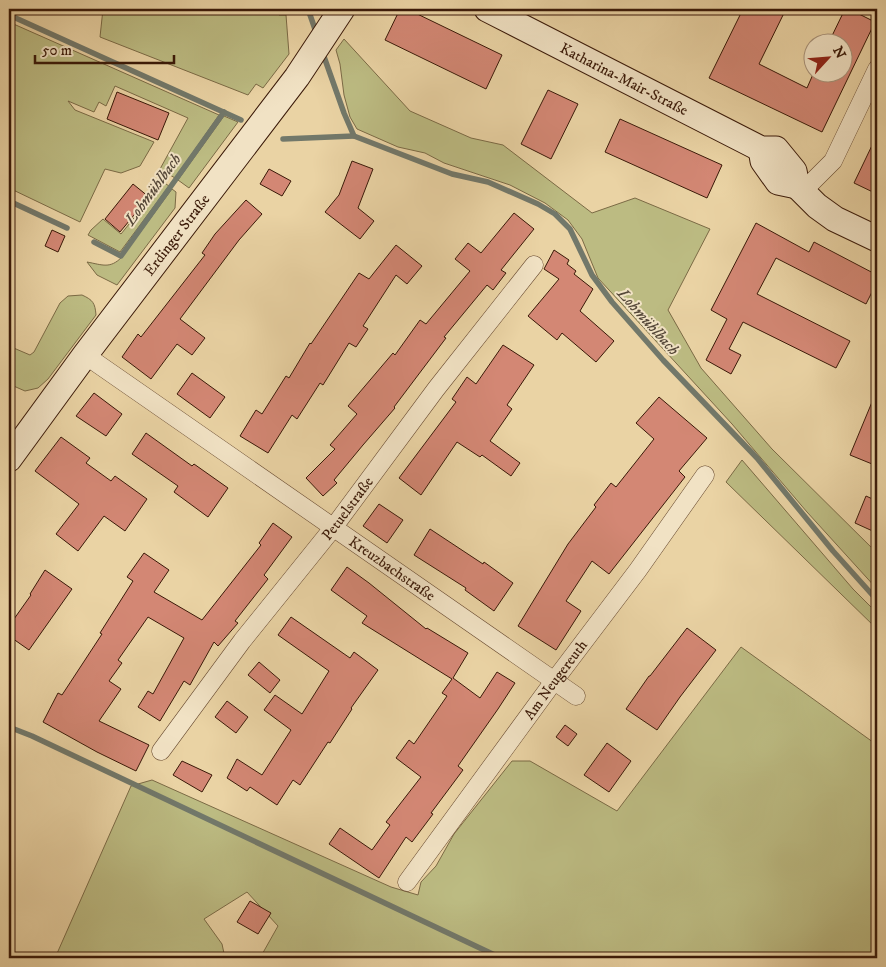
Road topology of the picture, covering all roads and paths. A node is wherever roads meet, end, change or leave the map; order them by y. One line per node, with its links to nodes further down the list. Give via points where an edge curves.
1 (342, 9): 7 (street, Erdinger Straße, via 308,60)
2 (487, 9): 4 (street, Katharina-Mair-Straße, via 761,149 776,149 794,171)
3 (877, 69): 4 (street, via 834,162)
4 (800, 189): 5 (street, Katharina-Mair-Straße, via 816,206)
5 (877, 240)
6 (534, 265): 10 (street, Petuelstraße, via 429,398)
7 (85, 355): 8 (street, Erdinger Straße); 10 (street, Kreuzbachstraße)
8 (9, 459)
9 (705, 476): 11 (street, Am Neugereuth)
10 (333, 528): 11 (street, Kreuzbachstraße); 13 (street, Petuelstraße, via 242,641)
11 (554, 681): 12 (street, Kreuzbachstraße); 14 (street, Am Neugereuth)
12 (576, 696)
13 (161, 751)
14 (407, 882)

